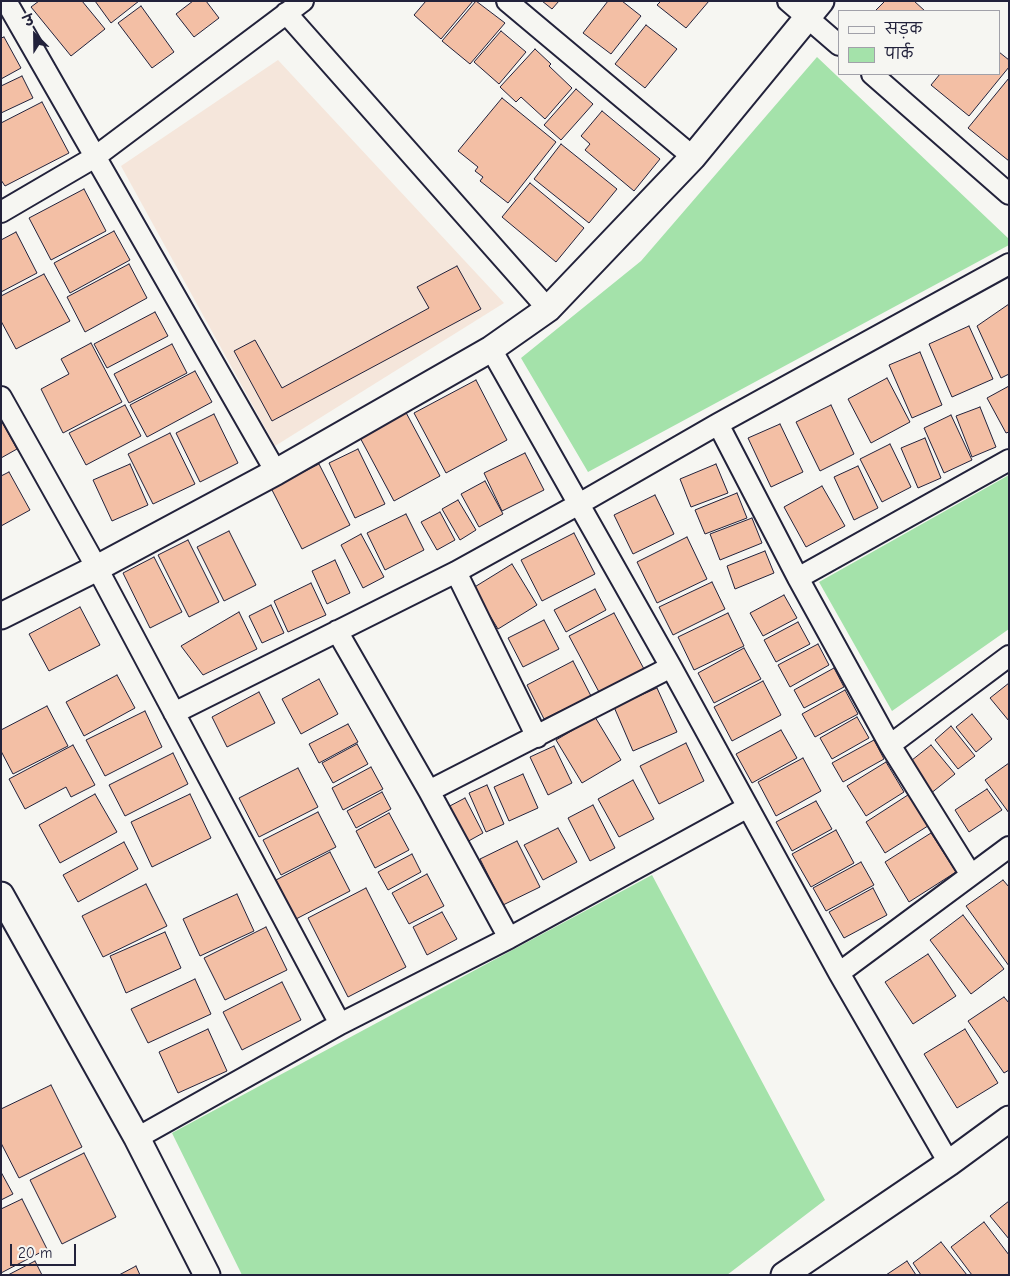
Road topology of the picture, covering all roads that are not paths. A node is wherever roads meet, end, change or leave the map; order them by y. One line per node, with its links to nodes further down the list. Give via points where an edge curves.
1 (302, 1): 6 (street)
2 (506, 1): 10 (street)
3 (788, 1): 5 (street)
4 (7, 2): 9 (street)
5 (815, 9): 7 (street); 10 (street)
6 (286, 13): 9 (street); 14 (street)
7 (838, 44)
8 (873, 75): 11 (street)
9 (95, 157): 12 (street); 19 (street)
10 (693, 157): 14 (street)
11 (1009, 194)
12 (1, 212)
13 (1009, 264): 17 (street)
14 (548, 309): 15 (street)
15 (491, 349): 19 (street); 20 (street)
16 (1, 397): 21 (street)
17 (718, 424): 20 (street); 23 (street)
18 (1009, 460): 23 (street)
19 (276, 472): 21 (street)
20 (579, 504): 22 (street); 27 (street)
21 (96, 568): 24 (street); 28 (street)
22 (456, 572): 25 (street); 29 (street)
23 (798, 578): 30 (street)
24 (1, 616)
25 (337, 632): 28 (street); 31 (street)
26 (1009, 656): 30 (street)
27 (671, 667): 29 (street); 32 (street)
28 (174, 713): 38 (street)
29 (537, 737): 31 (street)
30 (890, 746): 34 (street)
31 (429, 790): 36 (street)
32 (748, 807): 36 (street); 37 (street)
33 (1009, 847): 34 (street)
34 (971, 875): 37 (street)
35 (1, 895): 40 (street)
36 (509, 938): 38 (street)
37 (839, 973): 41 (street)
38 (340, 1024): 40 (street)
39 (1009, 1119): 41 (street)
40 (137, 1138): 42 (street)
41 (949, 1163): 43 (street)
42 (207, 1275)
43 (784, 1275)

